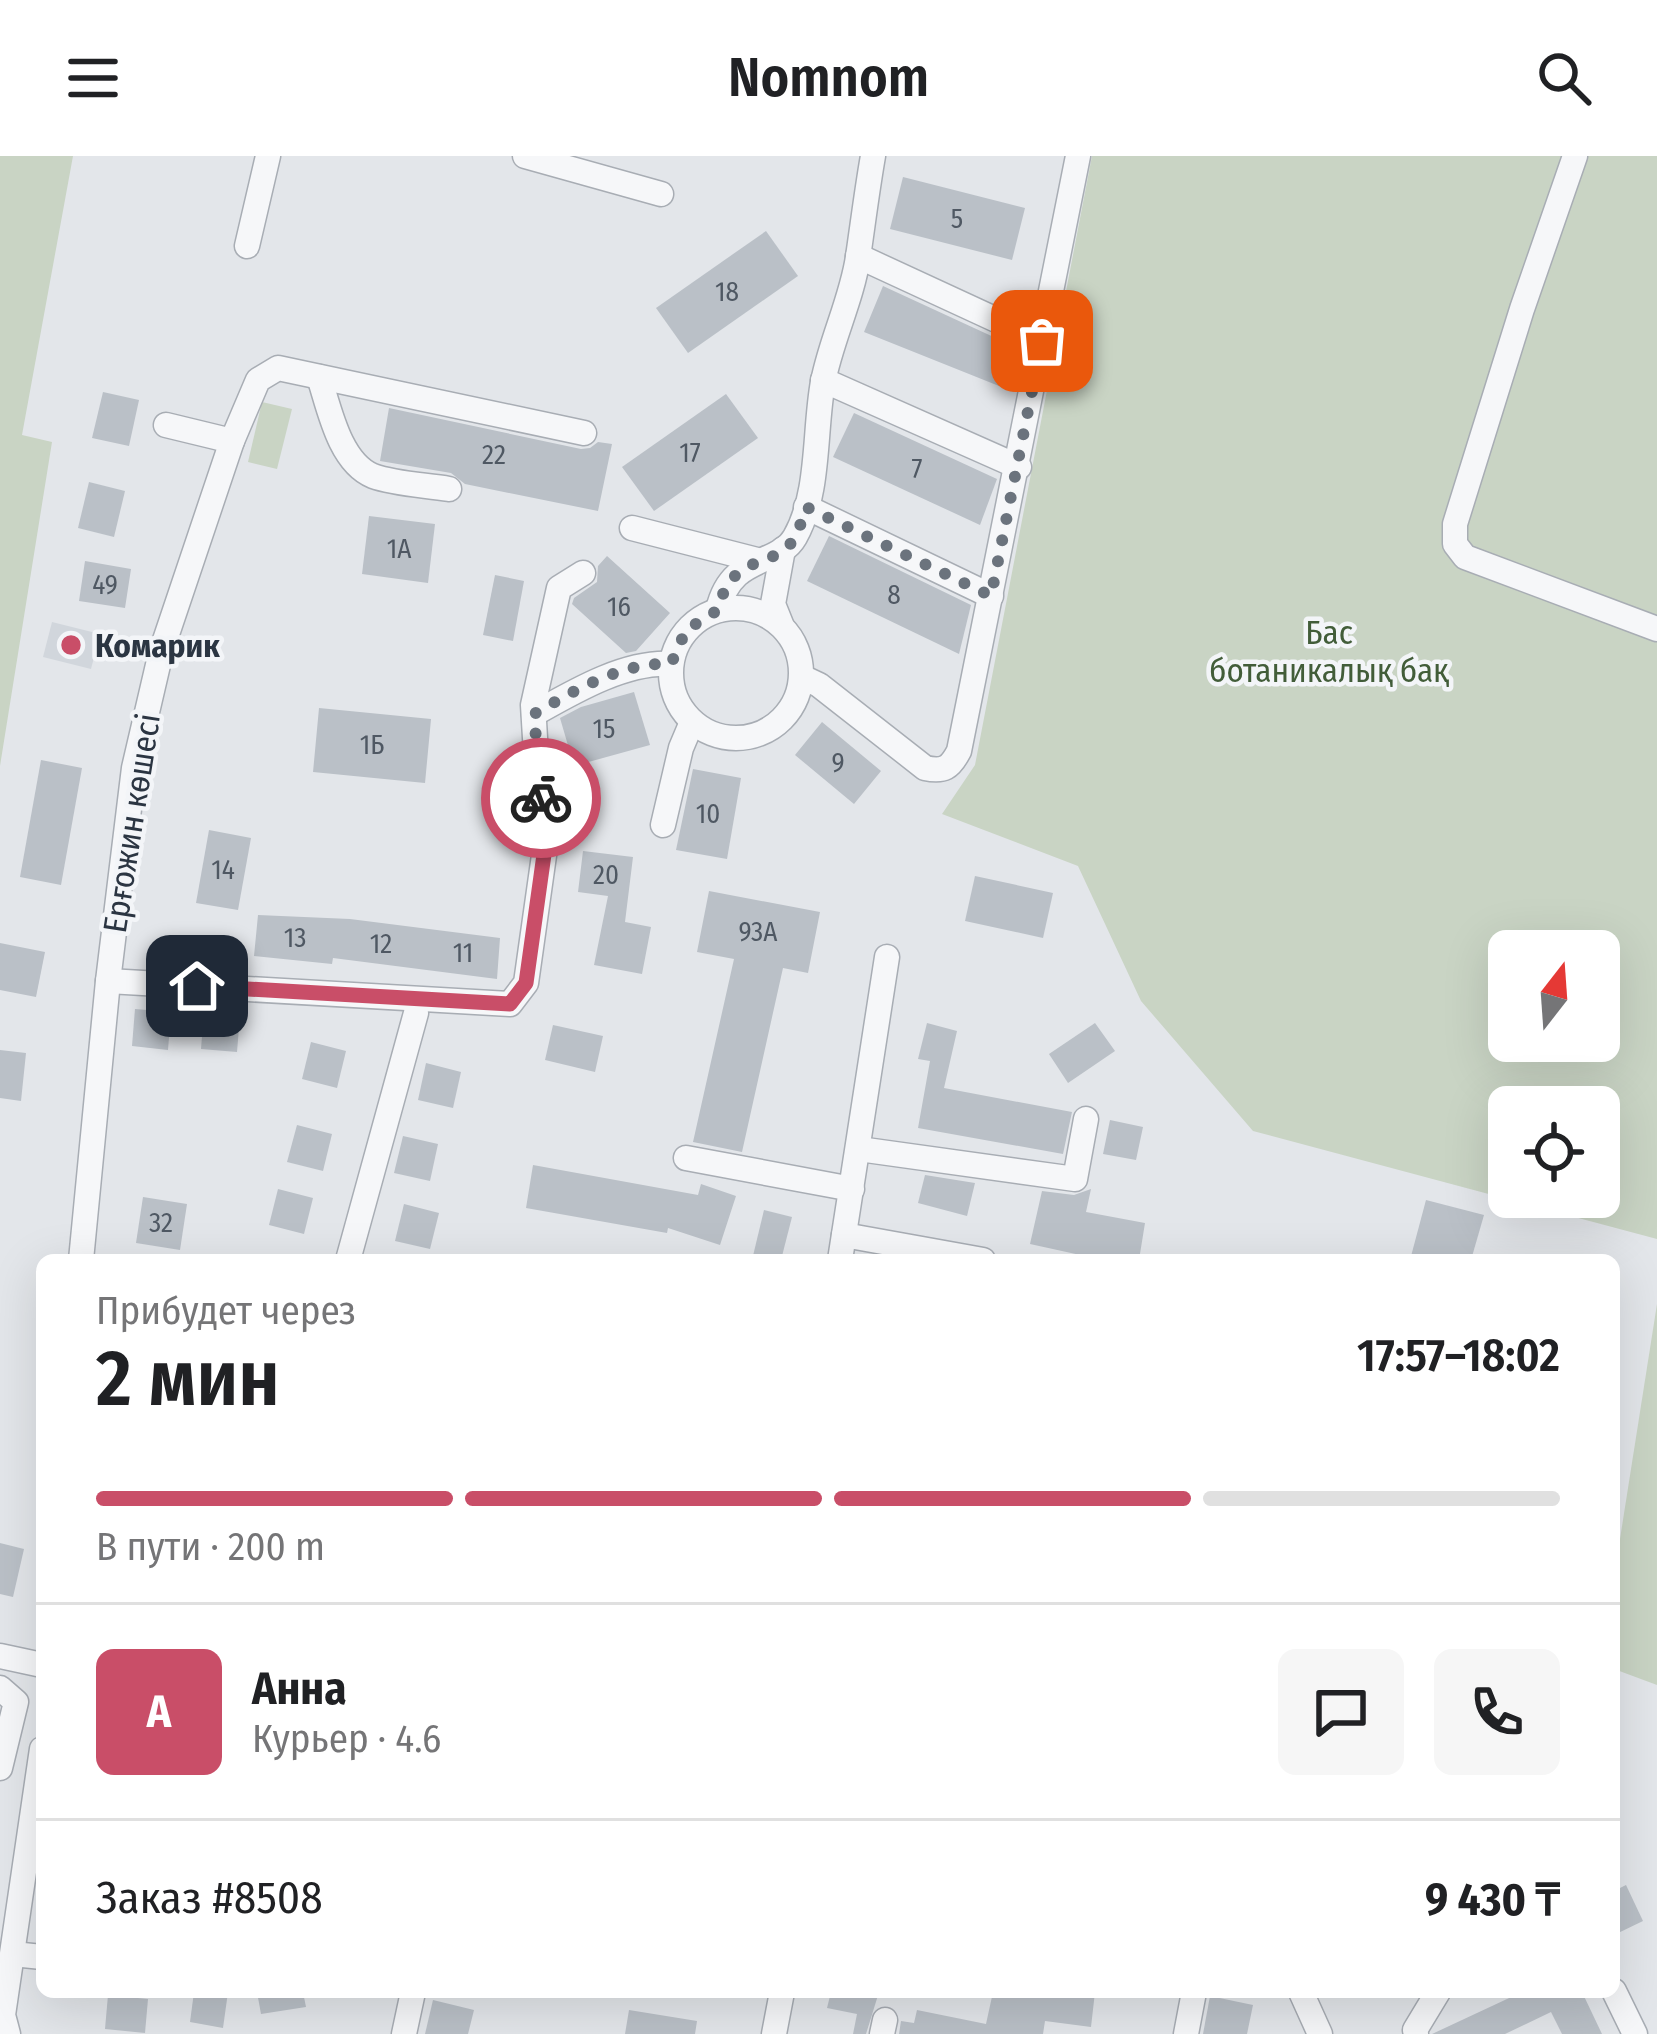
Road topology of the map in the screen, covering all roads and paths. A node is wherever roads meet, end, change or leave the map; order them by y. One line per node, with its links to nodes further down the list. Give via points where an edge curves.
1 (268, 156): 7 (street)
2 (525, 156): 6 (street)
3 (873, 156): 8 (street)
4 (1078, 156): 9 (street)
5 (1575, 156): 25 (street, via 1455,544 1498,572)
6 (661, 194)
7 (247, 246)
8 (858, 256): 9 (street); 11 (street)
9 (1042, 341): 15 (street)
10 (319, 377): 13 (street, Ерғожин көшесі); 14 (street, Ерғожин көшесі, via 267,373); 16 (street, via 336,432 369,475)
11 (823, 380): 15 (street); 17 (street)
12 (166, 425): 14 (street)
13 (584, 433)
14 (232, 442): 32 (street, Ерғожин көшесі, via 161,652 134,768)
15 (1019, 467): 22 (street)
16 (448, 489)
17 (806, 507): 19 (street); 22 (street)
18 (632, 528): 20 (street)
19 (783, 549): 20 (street); 24 (street, via 773,604)
20 (757, 560): 23 (street, via 722,592)
21 (583, 573): 28 (street, via 560,589)
22 (991, 596): 27 (street, via 959,751 940,771 925,768)
23 (718, 610): 24 (street, via 751,608); 26 (street, via 686,630)
24 (781, 624): 27 (street, via 798,649)
25 (1657, 629)
26 (671, 664): 28 (street, via 652,663 573,691); 29 (street, via 678,703)
27 (802, 676): 29 (street, via 787,714 758,735 721,736)
28 (534, 714): 32 (street, via 548,826 526,983 510,1004)
29 (692, 722): 30 (street)
30 (663, 825)
31 (887, 957): 35 (street)
32 (108, 981): 39 (street, Ерғожин көшесі)
33 (416, 1013): 40 (street)
34 (1086, 1119): 35 (street, via 1075,1179)
35 (859, 1149): 37 (street)
36 (686, 1158): 37 (street)
37 (852, 1189): 38 (street)
38 (842, 1248): 41 (street)
39 (81, 1254)
40 (350, 1254)
41 (912, 1254)
42 (0, 1656): 43 (street)
43 (36, 1664)
44 (0, 1688): 45 (street, via 16,1702)
45 (0, 1768)
46 (36, 1785): 47 (street)
47 (13, 1954): 48 (street); 55 (street)
48 (36, 1956)
49 (412, 1998): 57 (street)
50 (781, 1998): 58 (street)
51 (1193, 1998): 59 (street)
52 (1304, 1998): 60 (street)
53 (1434, 1998): 56 (street)
54 (1617, 1998): 61 (street)
55 (3, 2015)
56 (1412, 2033)
57 (404, 2034)
58 (774, 2034)
59 (1186, 2034)
60 (1320, 2034)
61 (1635, 2034)

